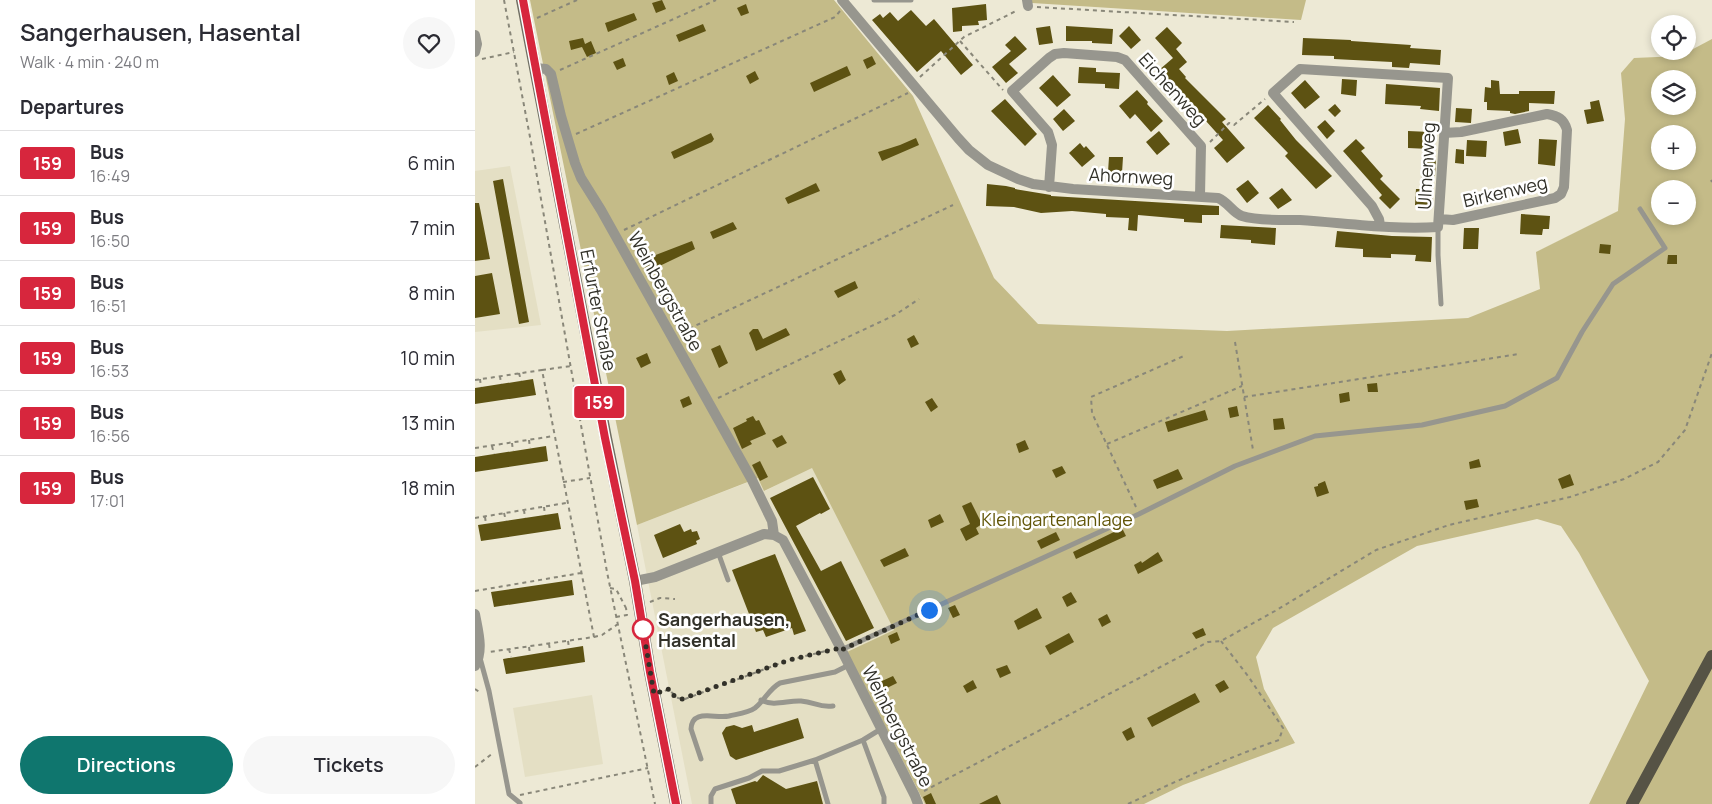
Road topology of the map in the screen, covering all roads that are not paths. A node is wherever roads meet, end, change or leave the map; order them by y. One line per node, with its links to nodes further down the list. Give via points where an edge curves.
1 (523, 0): 7 (main road, Erfurter Straße)
2 (874, 0): 3 (lane)
3 (911, 0)
4 (844, 2): 9 (street, Ahornweg, via 957,138 983,161 1018,179)
5 (475, 35): 6 (street)
6 (475, 52)
7 (535, 68): 15 (street, Weinbergstraße, via 546,69 551,74 581,178 709,402 772,521); 18 (main road, Erfurter Straße)
8 (1444, 133): 12 (street, Ulmenweg); 12 (street, Birkenweg, via 1547,114 1561,118 1567,130 1561,194 1555,198); 13 (street, Ulmenweg, via 1448,78 1300,69 1273,93 1372,206)
9 (1049, 187): 10 (street, Ahornweg); 10 (street, Eichenweg, via 1051,138 1012,91 1049,58 1063,53 1121,58 1201,146)
10 (1200, 196): 13 (street, Ahornweg, via 1223,200 1237,213 1249,218)
11 (1640, 209): 20 (lane, via 1665,248 1613,284 1581,332 1557,378 1505,406 1422,425 1315,436 1235,466 1139,514)
12 (1439, 223): 13 (street, Ulmenweg); 14 (lane)
13 (1380, 225)
14 (1441, 304)
15 (774, 535): 16 (street, via 764,534); 20 (street, Weinbergstraße, via 786,545)
16 (718, 552): 17 (lane); 18 (street, via 655,577)
17 (728, 580)
18 (635, 581): 33 (main road, Erfurter Straße)
19 (475, 614): 21 (street)
20 (840, 649): 23 (street, Weinbergstraße)
21 (479, 655): 24 (street); 32 (lane, via 509,794)
22 (1712, 656): 37 (main road)
23 (849, 665): 25 (lane, via 828,674 780,683); 27 (street, Weinbergstraße)
24 (475, 666)
25 (761, 700): 26 (lane, via 767,703 803,701 822,708); 29 (lane, via 751,710 723,717 700,715 695,718 691,729)
26 (833, 706)
27 (881, 729): 28 (lane); 31 (street, Weinbergstraße)
28 (863, 740): 30 (lane); 36 (lane)
29 (701, 759)
30 (815, 760): 34 (lane, via 779,771 762,771 715,788); 35 (lane)
31 (916, 800)
32 (520, 803)
33 (676, 804)
34 (711, 804)
35 (829, 804)
36 (884, 804)
37 (1631, 804)

